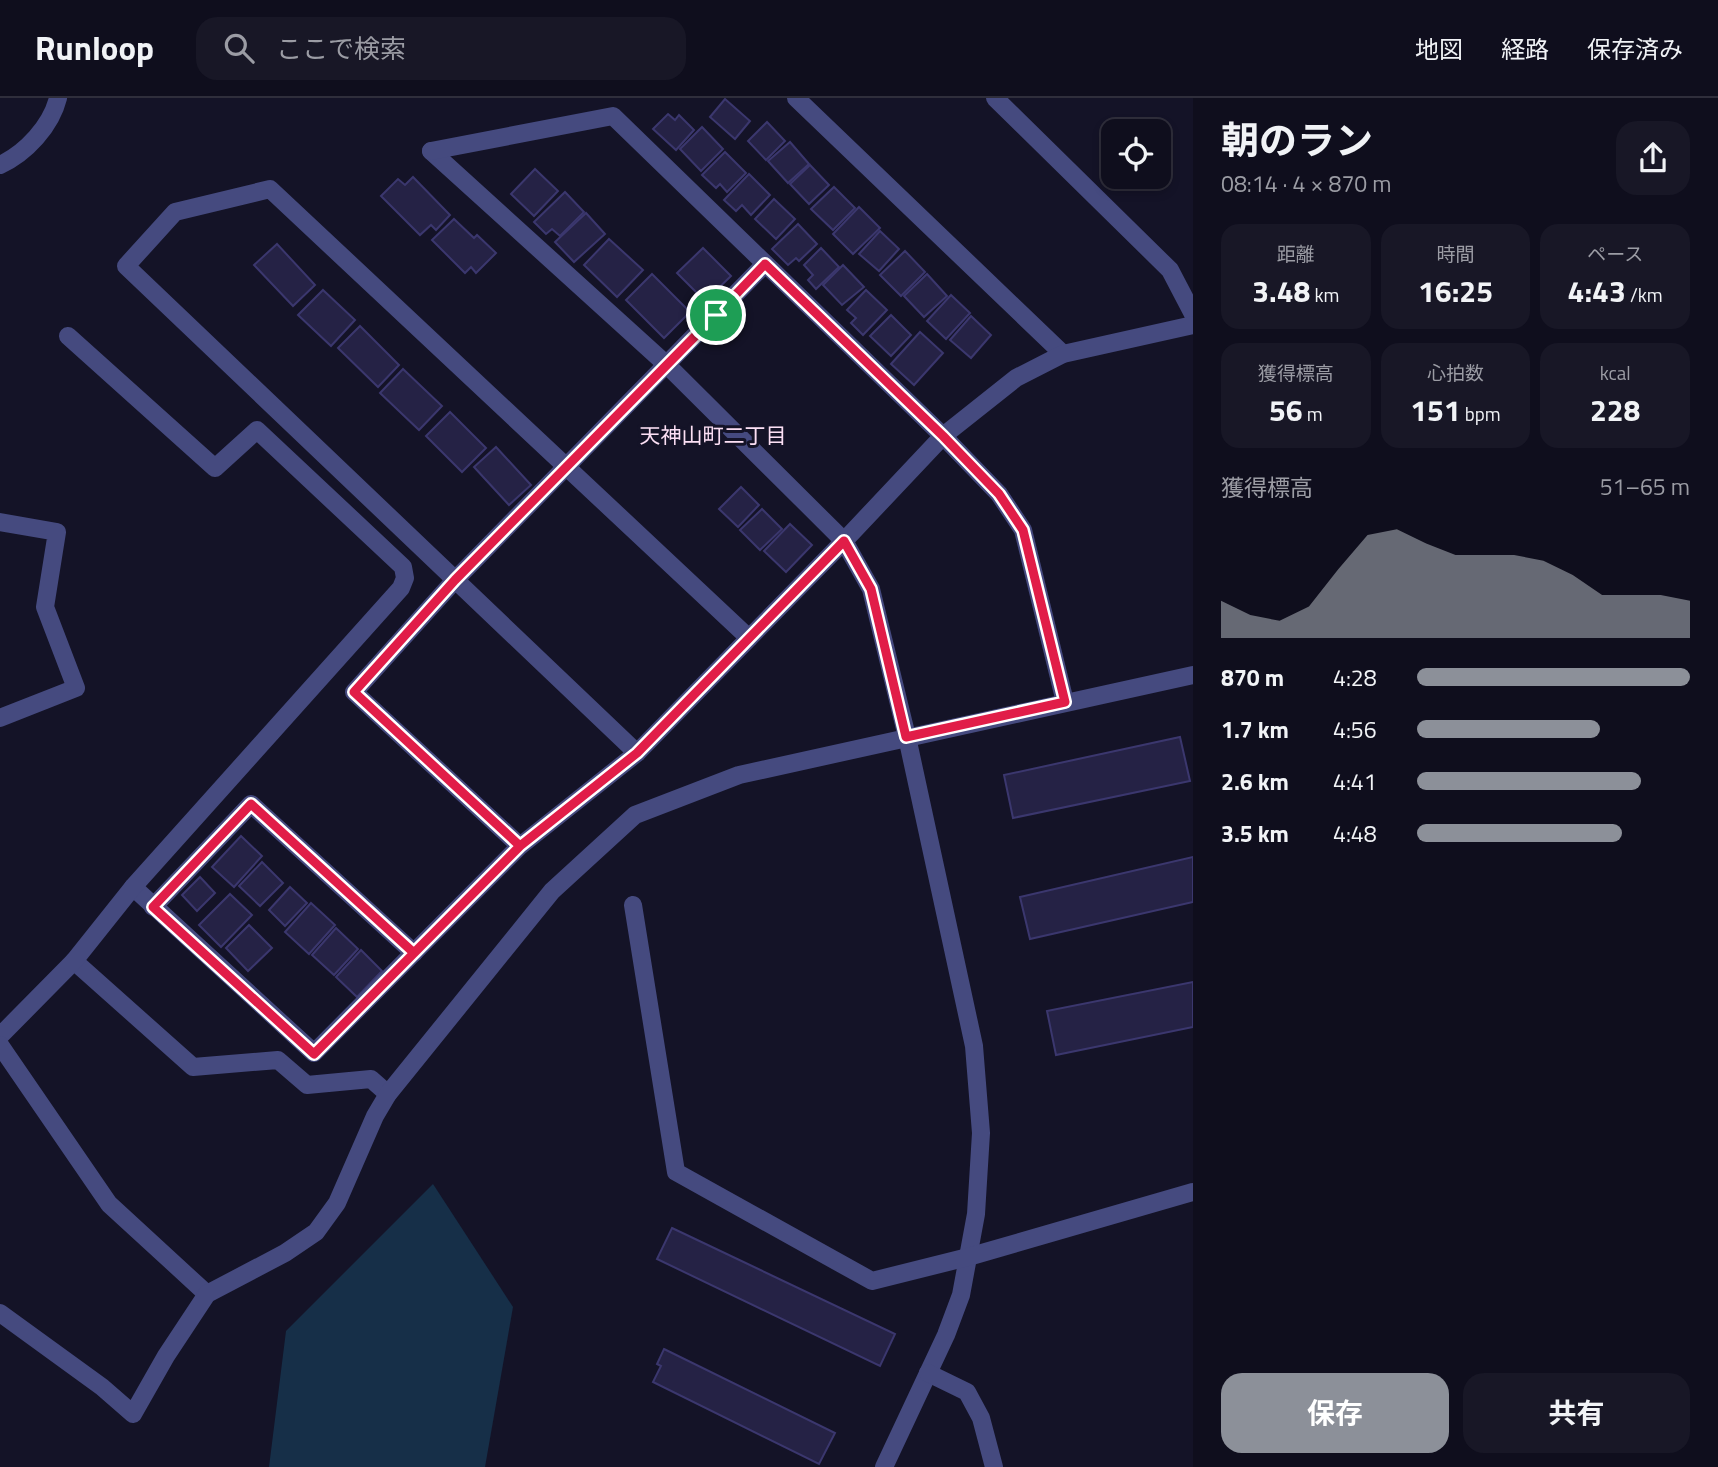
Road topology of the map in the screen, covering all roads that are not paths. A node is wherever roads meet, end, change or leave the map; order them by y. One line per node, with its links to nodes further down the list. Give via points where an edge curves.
1 (58, 98): 4 (street, via 40,134)
2 (796, 98): 9 (street)
3 (995, 98): 6 (street, via 1170,270)
4 (0, 165)
5 (765, 264): 10 (street); 10 (street, via 613,116 431,151); 11 (street)
6 (1193, 314)
7 (1193, 325): 9 (street)
8 (68, 336): 23 (street, via 215,468 257,430 403,567 405,578 401,588)
9 (1063, 354): 11 (street, via 1016,378)
10 (668, 366): 12 (street); 14 (street)
11 (943, 436): 14 (street); 18 (street, via 999,494 1023,530)
12 (566, 468): 15 (street); 15 (street, via 270,190 175,212 126,266); 16 (street)
13 (0, 522): 19 (street, via 57,532 45,607 76,688)
14 (844, 541): 16 (street); 20 (street, via 871,589)
15 (455, 580): 21 (street); 22 (street, via 354,692)
16 (749, 638): 21 (street)
17 (1193, 675): 18 (street)
18 (1065, 702): 20 (street)
19 (0, 718)
20 (906, 737): 30 (street, via 739,775 635,815 552,891); 32 (street, via 974,1046 981,1133)
21 (637, 753): 22 (street)
22 (520, 846): 26 (street)
23 (133, 887): 25 (street); 27 (street)
24 (632, 905): 32 (street, via 676,1172 872,1281)
25 (153, 907): 26 (street, via 314,1054); 26 (street, via 251,804)
26 (414, 953)
27 (74, 961): 28 (street); 30 (street, via 193,1067 278,1060 307,1085 371,1079)
28 (0, 1036)
29 (0, 1045): 33 (street, via 109,1204)
30 (388, 1094): 33 (street, via 337,1203 316,1233)
31 (1193, 1192): 32 (street)
32 (968, 1257): 35 (street, via 961,1295)
33 (207, 1294): 34 (street, via 133,1414)
34 (0, 1313)
35 (928, 1373): 36 (street); 37 (street, via 967,1392 981,1418)
36 (884, 1467)
37 (993, 1467)

